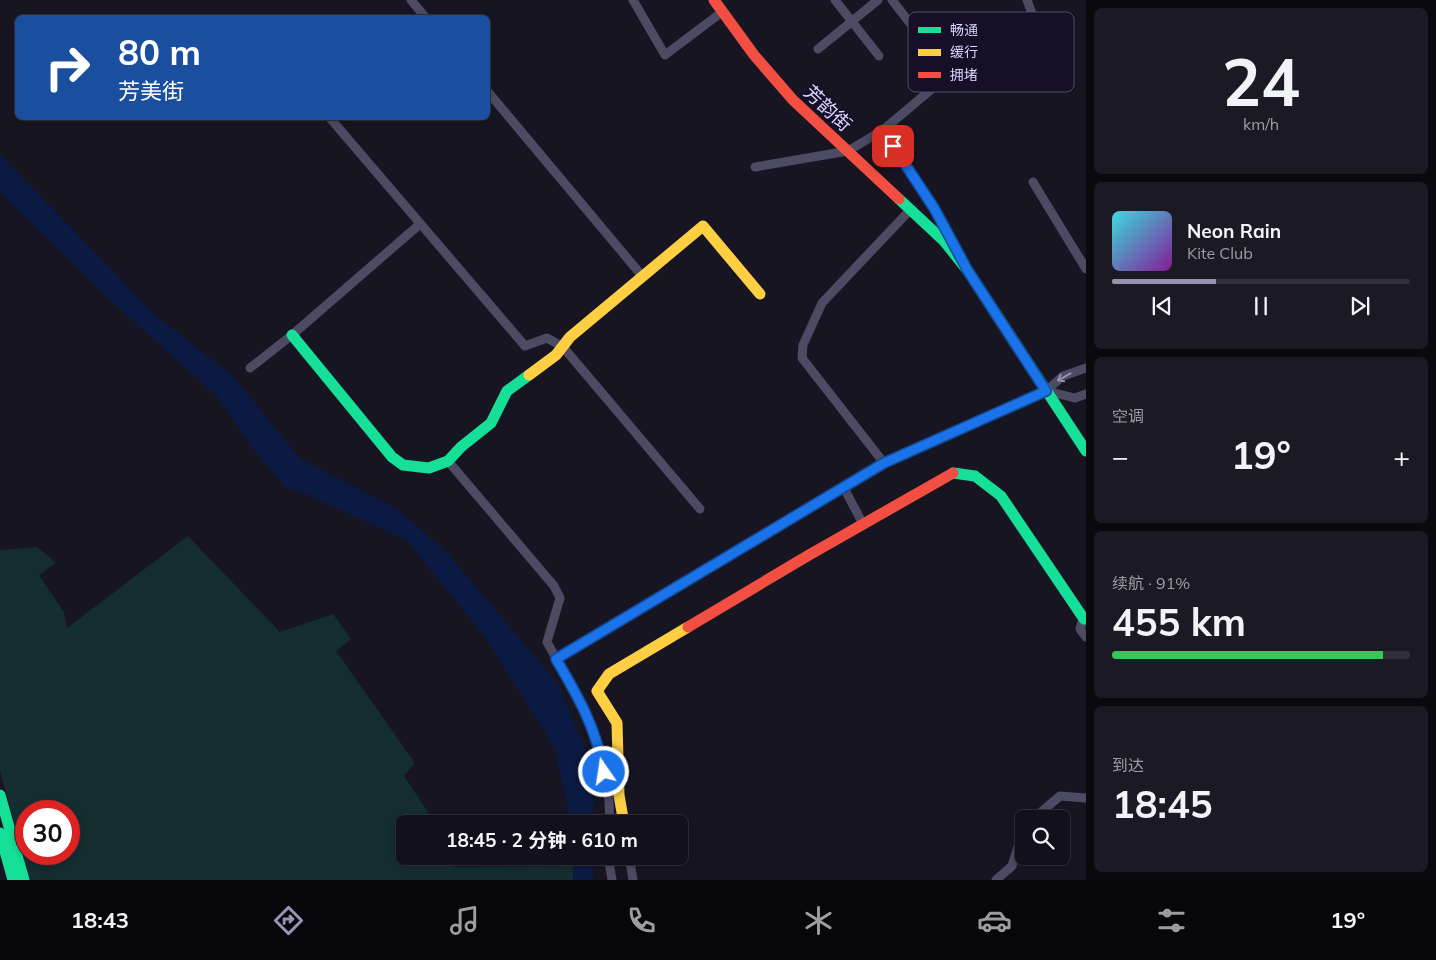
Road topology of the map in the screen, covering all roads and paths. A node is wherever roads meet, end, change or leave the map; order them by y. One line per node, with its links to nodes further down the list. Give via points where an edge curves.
1 (410, 0): 10 (street)
2 (633, 0): 8 (street, via 665,55)
3 (714, 0): 8 (street, 芳韵街)
4 (835, 0): 11 (street)
5 (878, 0): 11 (street)
6 (892, 0): 12 (street)
7 (1027, 0): 9 (street)
8 (722, 12): 19 (street, 芳韵街, via 771,77)
9 (1031, 12)
10 (420, 15)
11 (852, 21): 13 (street); 14 (street)
12 (908, 21)
13 (818, 49)
14 (879, 56)
15 (928, 92): 18 (street)
16 (490, 94): 26 (street)
17 (332, 120): 23 (street)
18 (883, 130): 19 (street); 25 (street, via 934,208)
19 (848, 151): 20 (street); 22 (street, 芳韵街)
20 (756, 167)
21 (1033, 182): 24 (street)
22 (911, 209): 25 (street, 芳韵街, via 944,241); 36 (street, via 822,303 803,345 802,358)
23 (420, 224): 28 (street); 29 (street, via 526,346 547,338)
24 (1086, 269)
25 (968, 271): 32 (street, 芳韵街)
26 (643, 277): 27 (street, via 703,226); 29 (street, via 570,337)
27 (760, 294)
28 (292, 335): 30 (street); 35 (street, via 392,457 404,465 429,468)
29 (563, 347): 35 (street, via 507,391 490,423); 38 (street)
30 (250, 368)
31 (1086, 368): 32 (street, one-way to 32, via 1063,376)
32 (1046, 391): 33 (street, via 1075,398); 34 (street, 芳韵街); 36 (street)
33 (1086, 394)
34 (1086, 451)
35 (448, 461): 42 (street, via 554,586 560,598 547,642)
36 (884, 463): 37 (street)
37 (844, 488): 39 (street); 42 (street)
38 (700, 509)
39 (863, 524): 40 (street, via 952,473 975,476 1001,496); 47 (street, via 610,674 597,691 617,723)
40 (1085, 618): 41 (street, via 1080,629)
41 (1086, 638)
42 (556, 659): 46 (street, via 592,725 607,788)
43 (0, 795): 53 (street)
44 (1086, 798): 45 (street, via 1060,796)
45 (1044, 810)
46 (608, 815)
47 (622, 815)
48 (0, 833): 52 (street)
49 (1015, 856): 56 (street, via 1012,866)
50 (610, 865): 54 (street)
51 (632, 865): 55 (street)
52 (13, 880)
53 (24, 880)
54 (612, 880)
55 (634, 880)
56 (996, 880)

